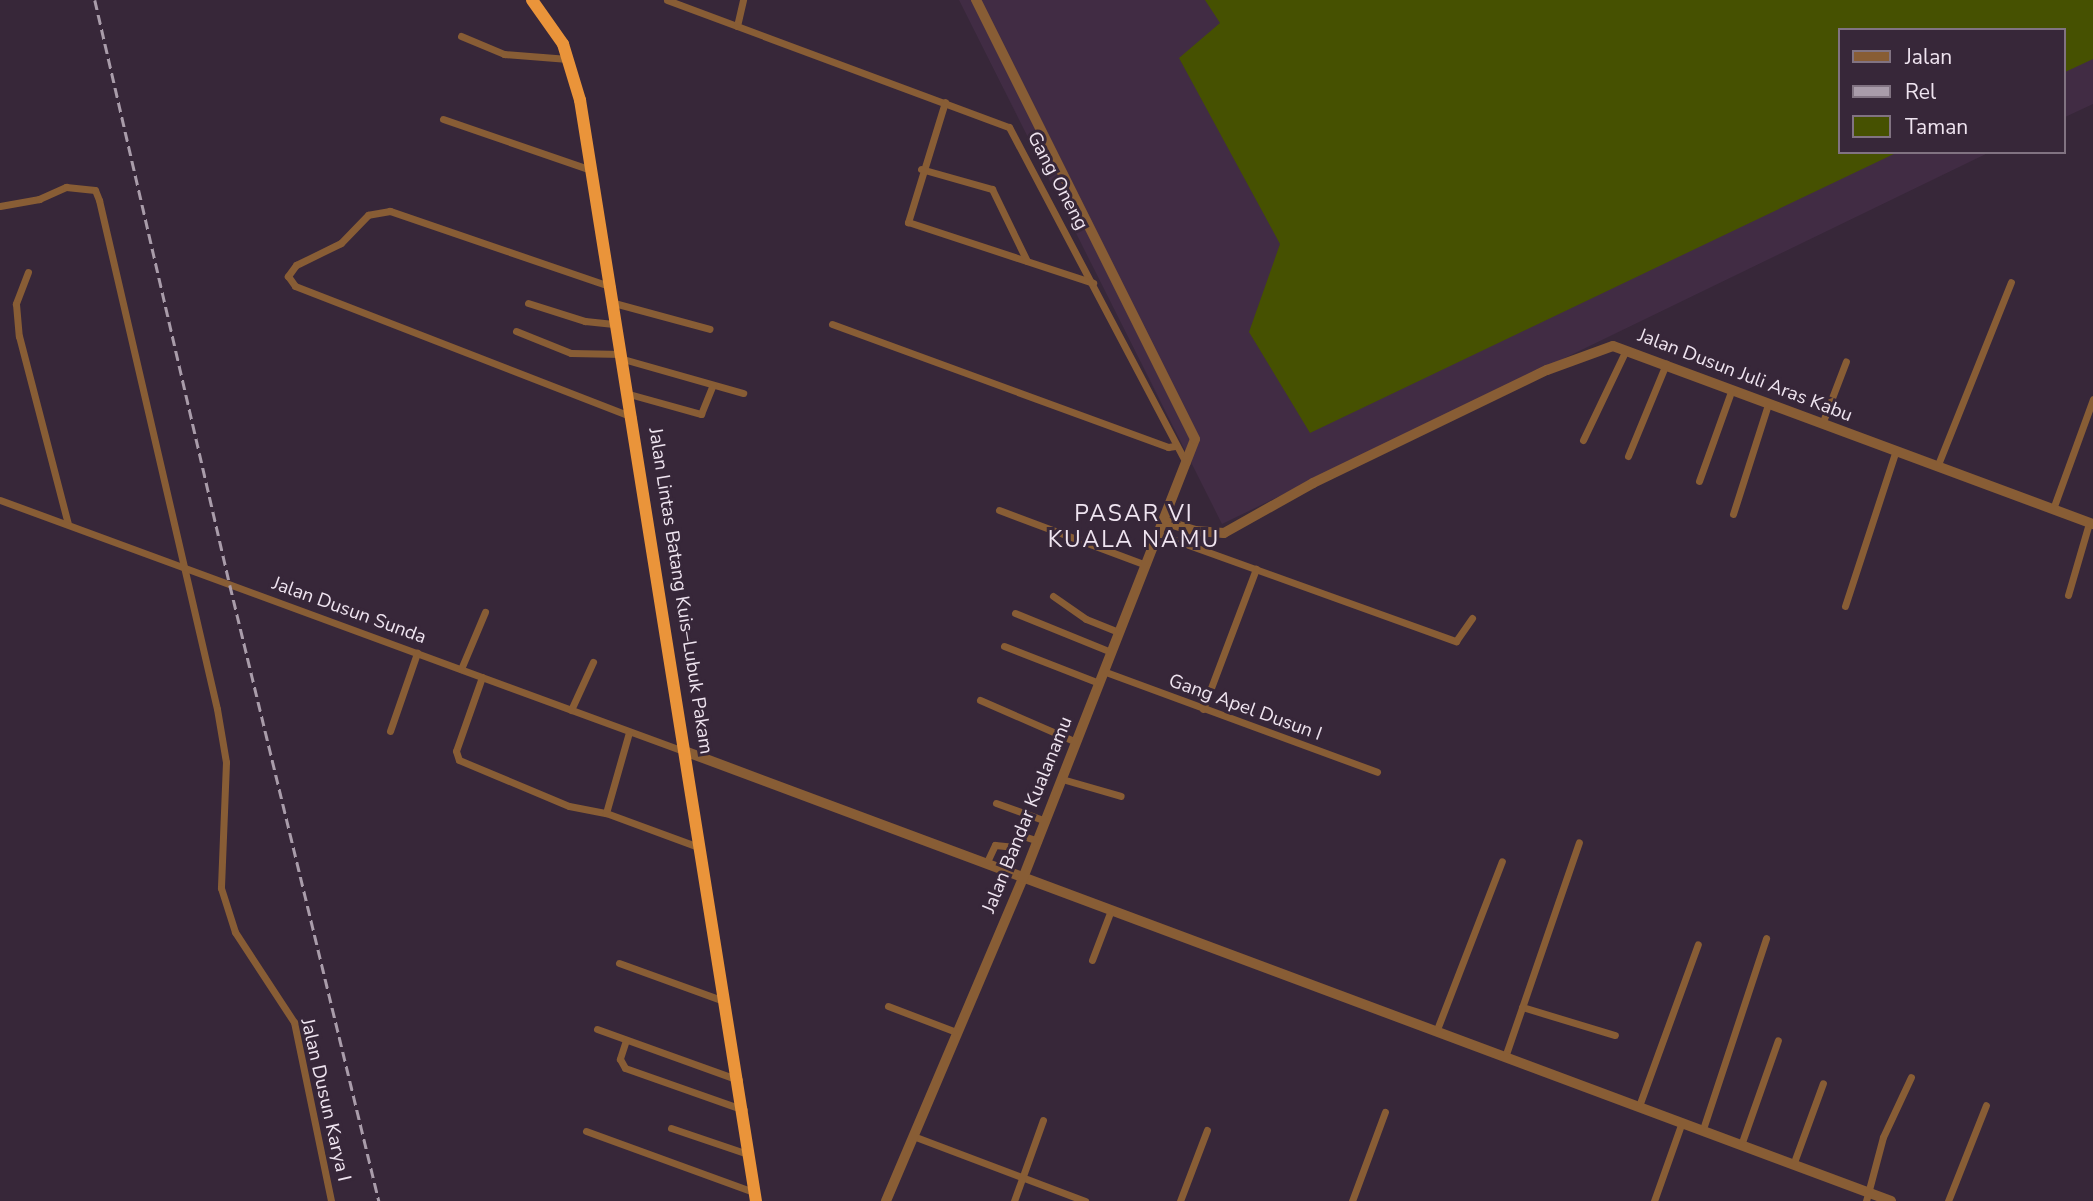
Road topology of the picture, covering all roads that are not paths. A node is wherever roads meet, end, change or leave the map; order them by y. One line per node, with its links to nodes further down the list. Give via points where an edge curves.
1 (532, 0): 7 (highway, Jalan Lintas Batang Kuis–Lubuk Pakam)
2 (667, 0): 5 (street, Gang Oneng)
3 (743, 0): 5 (street)
4 (976, 0): 40 (street, Jalan Bandar Kualanamu, via 1195,439)
5 (737, 26): 8 (street, Gang Oneng)
6 (461, 36): 7 (street, via 504,54)
7 (569, 59): 11 (highway, Jalan Lintas Batang Kuis–Lubuk Pakam)
8 (946, 102): 10 (street); 16 (street, Gang Oneng, via 1000,121 1014,133)
9 (443, 119): 11 (street)
10 (921, 169): 13 (street, via 992,189); 13 (street, via 908,222)
11 (592, 170): 17 (highway, Jalan Lintas Batang Kuis–Lubuk Pakam)
12 (0, 206): 54 (street, Jalan Dusun Karya I, via 39,199 66,187 94,190)
13 (1027, 261): 16 (street)
14 (28, 272): 49 (street, via 16,304 19,337)
15 (2011, 282): 41 (street)
16 (1093, 284): 37 (street, Gang Oneng)
17 (612, 287): 19 (highway, Jalan Lintas Batang Kuis–Lubuk Pakam); 34 (street, via 390,211 368,215 341,243 296,265 288,276 295,286)
18 (528, 303): 20 (street, via 584,321)
19 (614, 303): 20 (highway, Jalan Lintas Batang Kuis–Lubuk Pakam); 22 (street)
20 (617, 324): 25 (highway, Jalan Lintas Batang Kuis–Lubuk Pakam)
21 (832, 324): 37 (street)
22 (710, 329)
23 (516, 331): 25 (street, via 570,354)
24 (1626, 350): 27 (street, Jalan Dusun Juli Aras Kabu); 36 (street); 50 (street, Jalan Dusun Juli Aras Kabu, via 1604,346 1547,370 1313,483 1224,533)
25 (622, 356): 28 (street); 31 (highway, Jalan Lintas Batang Kuis–Lubuk Pakam)
26 (1846, 361): 35 (street)
27 (1666, 364): 29 (street, Jalan Dusun Juli Aras Kabu); 39 (street)
28 (713, 385): 30 (street); 31 (street, via 701,414)
29 (1732, 389): 33 (street, Jalan Dusun Juli Aras Kabu); 42 (street)
30 (743, 393)
31 (629, 394): 34 (highway, Jalan Lintas Batang Kuis–Lubuk Pakam)
32 (2093, 398): 44 (street)
33 (1768, 404): 35 (street, Jalan Dusun Juli Aras Kabu); 46 (street)
34 (633, 417): 77 (highway, Jalan Lintas Batang Kuis–Lubuk Pakam)
35 (1822, 424): 38 (street, Jalan Dusun Juli Aras Kabu)
36 (1584, 440)
37 (1175, 446): 40 (street, Gang Oneng)
38 (1896, 450): 41 (street, Jalan Dusun Juli Aras Kabu); 58 (street)
39 (1628, 456)
40 (1186, 463): 47 (street, Jalan Bandar Kualanamu)
41 (1937, 467): 44 (street, Jalan Dusun Juli Aras Kabu)
42 (1699, 481)
43 (0, 500): 49 (street, Jalan Dusun Sunda)
44 (2053, 509): 48 (street, Jalan Dusun Juli Aras Kabu)
45 (999, 510): 53 (street)
46 (1733, 514)
47 (1163, 521): 50 (street, Jalan Dusun Juli Aras Kabu); 51 (street, Jalan Bandar Kualanamu)
48 (2091, 523): 56 (street)
49 (68, 524): 54 (street, Jalan Dusun Sunda)
50 (1195, 531): 52 (street)
51 (1158, 534): 52 (street); 53 (street, Jalan Bandar Kualanamu)
52 (1190, 544): 55 (street)
53 (1146, 565): 62 (street, Jalan Bandar Kualanamu)
54 (181, 568): 65 (street, Jalan Dusun Sunda); 128 (street, Jalan Dusun Karya I, via 226,762 221,888 236,932 294,1022)
55 (1256, 569): 61 (street, via 1456,641); 72 (street)
56 (2068, 595)
57 (1054, 596): 62 (street, via 1087,619)
58 (1845, 606)
59 (485, 612): 67 (street)
60 (1015, 613): 64 (street)
61 (1472, 618)
62 (1119, 632): 64 (street, Jalan Bandar Kualanamu)
63 (1004, 646): 70 (street)
64 (1111, 652): 68 (street, Jalan Bandar Kualanamu)
65 (417, 653): 67 (street, Jalan Dusun Sunda); 74 (street)
66 (593, 662): 73 (street)
67 (461, 669): 69 (street, Jalan Dusun Sunda)
68 (1103, 671): 70 (street, Jalan Bandar Kualanamu); 72 (street, Gang Apel Dusun I)
69 (482, 677): 73 (street, Jalan Dusun Sunda); 82 (street, via 456,758 569,806)
70 (1099, 683): 76 (street, Jalan Bandar Kualanamu)
71 (980, 700): 76 (street)
72 (1203, 709): 78 (street, Gang Apel Dusun I)
73 (571, 710): 75 (street, Jalan Dusun Sunda)
74 (390, 731)
75 (629, 732): 77 (street, Jalan Dusun Sunda); 82 (street)
76 (1076, 742): 79 (street, Jalan Bandar Kualanamu)
77 (687, 752): 88 (highway, Jalan Lintas Batang Kuis–Lubuk Pakam); 90 (street)
78 (1377, 772)
79 (1062, 779): 80 (street); 84 (street, Jalan Bandar Kualanamu)
80 (1121, 796)
81 (996, 803): 83 (street)
82 (606, 813): 88 (street)
83 (1027, 814): 84 (street); 85 (street)
84 (1046, 821): 86 (street, Jalan Bandar Kualanamu)
85 (1020, 835): 86 (street); 90 (street, via 1012,849 995,845)
86 (1038, 841): 91 (street, Jalan Bandar Kualanamu)
87 (1579, 842): 99 (street)
88 (701, 848): 97 (highway, Jalan Lintas Batang Kuis–Lubuk Pakam)
89 (1502, 861): 102 (street)
90 (986, 864): 91 (street)
91 (1023, 878): 92 (street); 101 (street, Jalan Bandar Kualanamu)
92 (1111, 910): 95 (street); 102 (street)
93 (1766, 939): 117 (street)
94 (1698, 944): 111 (street)
95 (1092, 960)
96 (619, 962): 97 (street)
97 (728, 1002): 108 (highway, Jalan Lintas Batang Kuis–Lubuk Pakam)
98 (888, 1006): 101 (street)
99 (1522, 1007): 103 (street); 106 (street)
100 (597, 1029): 104 (street)
101 (956, 1032): 120 (street, Jalan Bandar Kualanamu)
102 (1436, 1032): 106 (street)
103 (1615, 1035)
104 (626, 1040): 108 (street); 112 (street, via 620,1059 625,1068)
105 (1777, 1040): 121 (street)
106 (1505, 1057): 111 (street)
107 (1911, 1077): 125 (street, via 1883,1137)
108 (739, 1080): 112 (highway, Jalan Lintas Batang Kuis–Lubuk Pakam)
109 (1823, 1083): 123 (street)
110 (1986, 1105): 135 (street)
111 (1639, 1106): 115 (street)
112 (744, 1111): 122 (highway, Jalan Lintas Batang Kuis–Lubuk Pakam)
113 (1385, 1112): 133 (street)
114 (1043, 1119): 124 (street)
115 (1682, 1122): 117 (street); 134 (street)
116 (671, 1128): 122 (street)
117 (1703, 1129): 121 (street)
118 (1207, 1130): 132 (street)
119 (586, 1131): 126 (street)
120 (913, 1136): 124 (street); 129 (street, Jalan Bandar Kualanamu)
121 (1741, 1145): 123 (street)
122 (748, 1154): 126 (highway, Jalan Lintas Batang Kuis–Lubuk Pakam)
123 (1793, 1165): 125 (street)
124 (1023, 1177): 130 (street); 131 (street)
125 (1866, 1196): 127 (street)
126 (755, 1197)
127 (1887, 1200)
128 (331, 1201)
129 (886, 1201)
130 (1014, 1201)
131 (1085, 1201)
132 (1180, 1201)
133 (1352, 1201)
134 (1654, 1201)
135 (1948, 1201)

